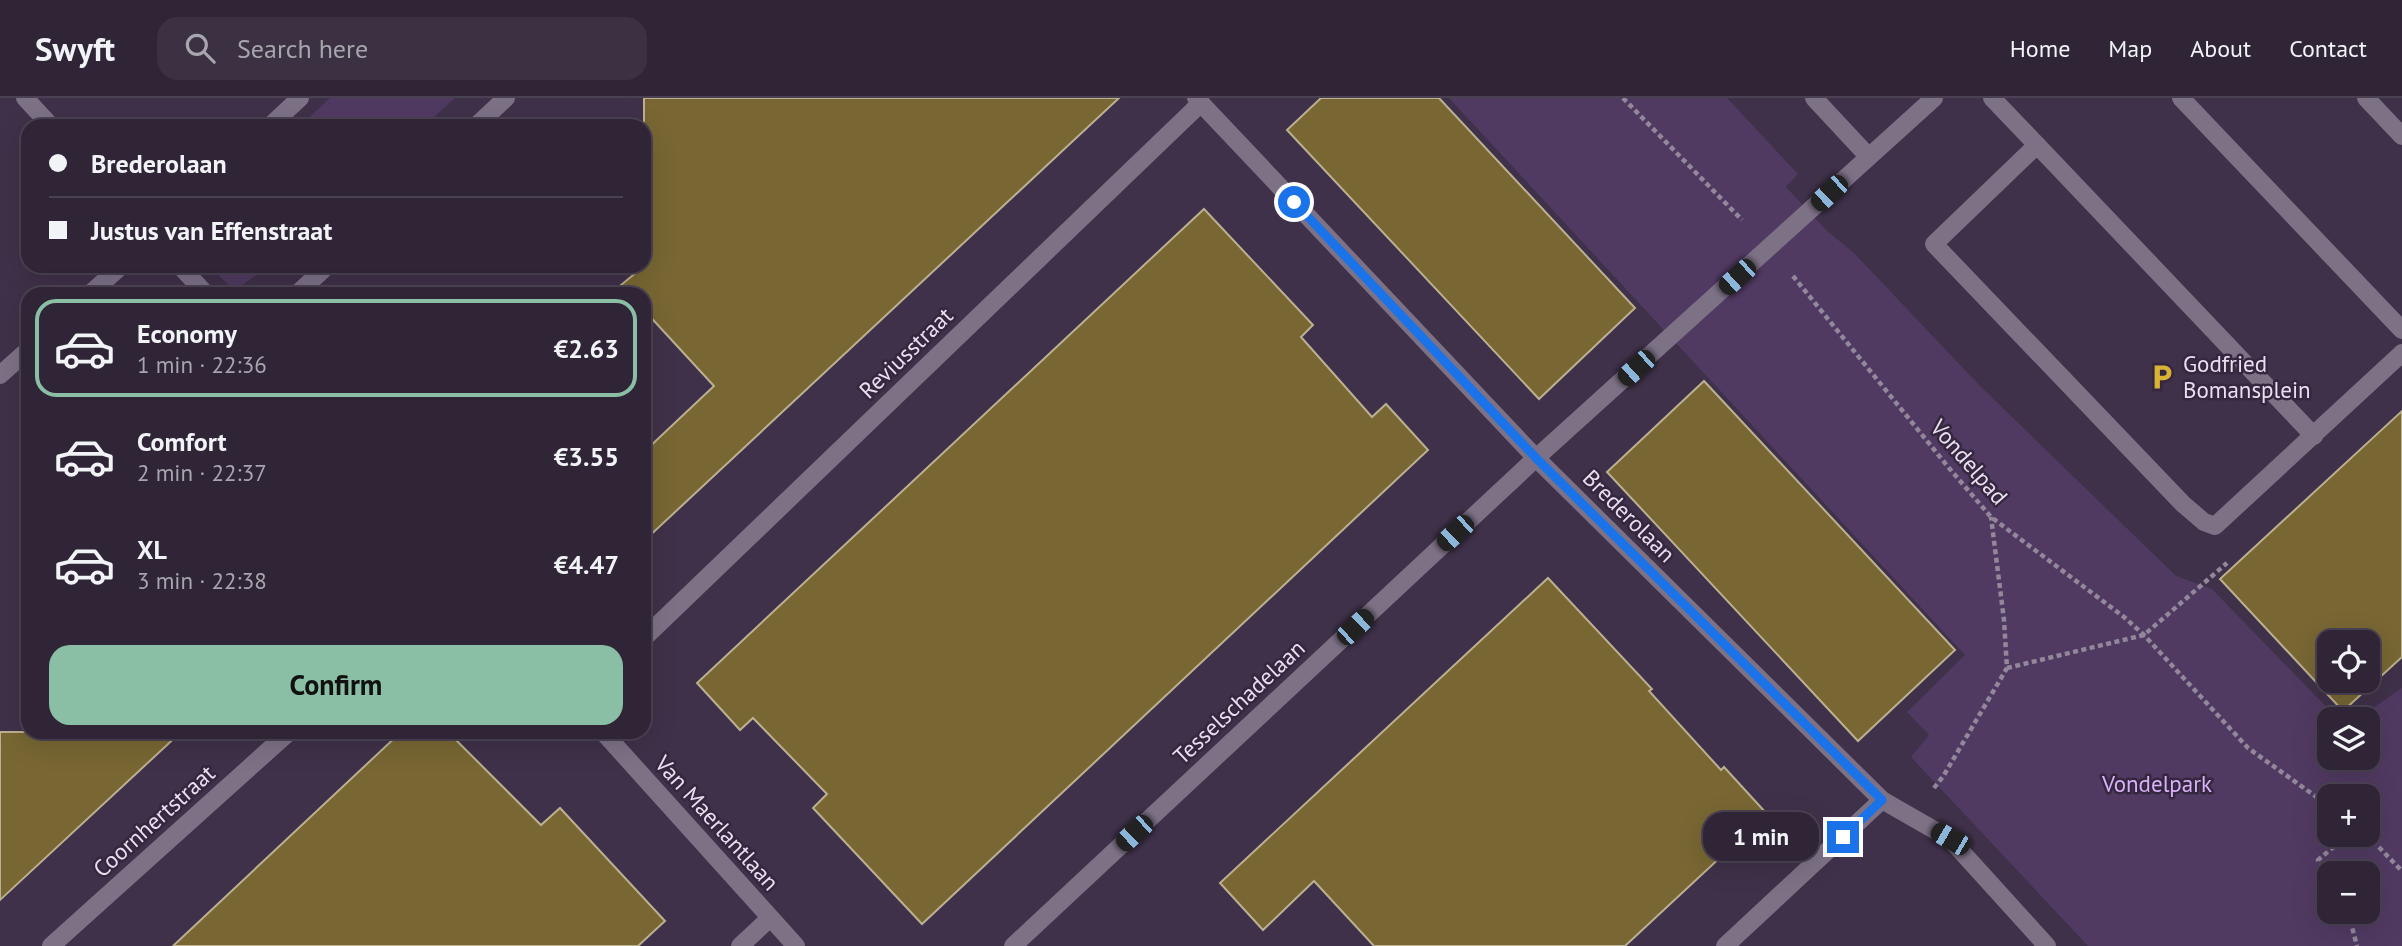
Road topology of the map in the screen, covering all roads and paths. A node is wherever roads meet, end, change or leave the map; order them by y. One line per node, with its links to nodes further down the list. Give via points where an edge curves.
1 (25, 98): 11 (street)
2 (300, 98): 12 (street)
3 (506, 98): 13 (street)
4 (1623, 98): 17 (path, Vondelpad)
5 (1814, 98): 16 (street)
6 (1934, 98): 16 (street, Tesselschadelaan)
7 (1992, 98): 15 (street)
8 (2181, 98): 24 (street)
9 (2366, 98): 14 (street)
10 (1199, 100): 29 (street, Brederolaan); 32 (street, Reviusstraat)
11 (44, 119)
12 (278, 119)
13 (484, 119)
14 (2402, 136)
15 (2037, 145): 28 (street); 31 (street, via 1934,244 2182,504)
16 (1868, 156): 17 (street, Tesselschadelaan)
17 (1769, 247): 29 (street, Tesselschadelaan); 30 (path, Vondelpad)
18 (113, 273): 21 (street)
19 (186, 273): 22 (street)
20 (320, 273): 23 (street)
21 (98, 287)
22 (200, 287)
23 (304, 287)
24 (2402, 330)
25 (2402, 354): 28 (street)
26 (21, 356): 27 (street)
27 (0, 375)
28 (2314, 436): 31 (street)
29 (1536, 458): 38 (street, Brederolaan); 49 (street, Tesselschadelaan)
30 (1991, 516): 33 (path, Vondelpad); 34 (path)
31 (2215, 526): 33 (path, via 2246,547)
32 (651, 631)
33 (2144, 635): 34 (path); 37 (path, Vondelpad, via 2248,748)
34 (2007, 668): 39 (path, via 1944,775)
35 (281, 739): 46 (street, Coornhertstraat)
36 (609, 739): 44 (street, Van Maerlantlaan)
37 (2317, 797)
38 (1882, 800): 39 (street, Brederolaan); 50 (street)
39 (1910, 816): 51 (street, Brederolaan, via 1950,839)
40 (2334, 847): 42 (path)
41 (2379, 847): 43 (path)
42 (2319, 861)
43 (2402, 871)
44 (769, 918): 47 (street); 48 (street, Van Maerlantlaan)
45 (2351, 924): 52 (path)
46 (51, 946)
47 (740, 946)
48 (796, 946)
49 (1013, 946)
50 (1725, 946)
51 (2047, 946)
52 (2357, 946)

